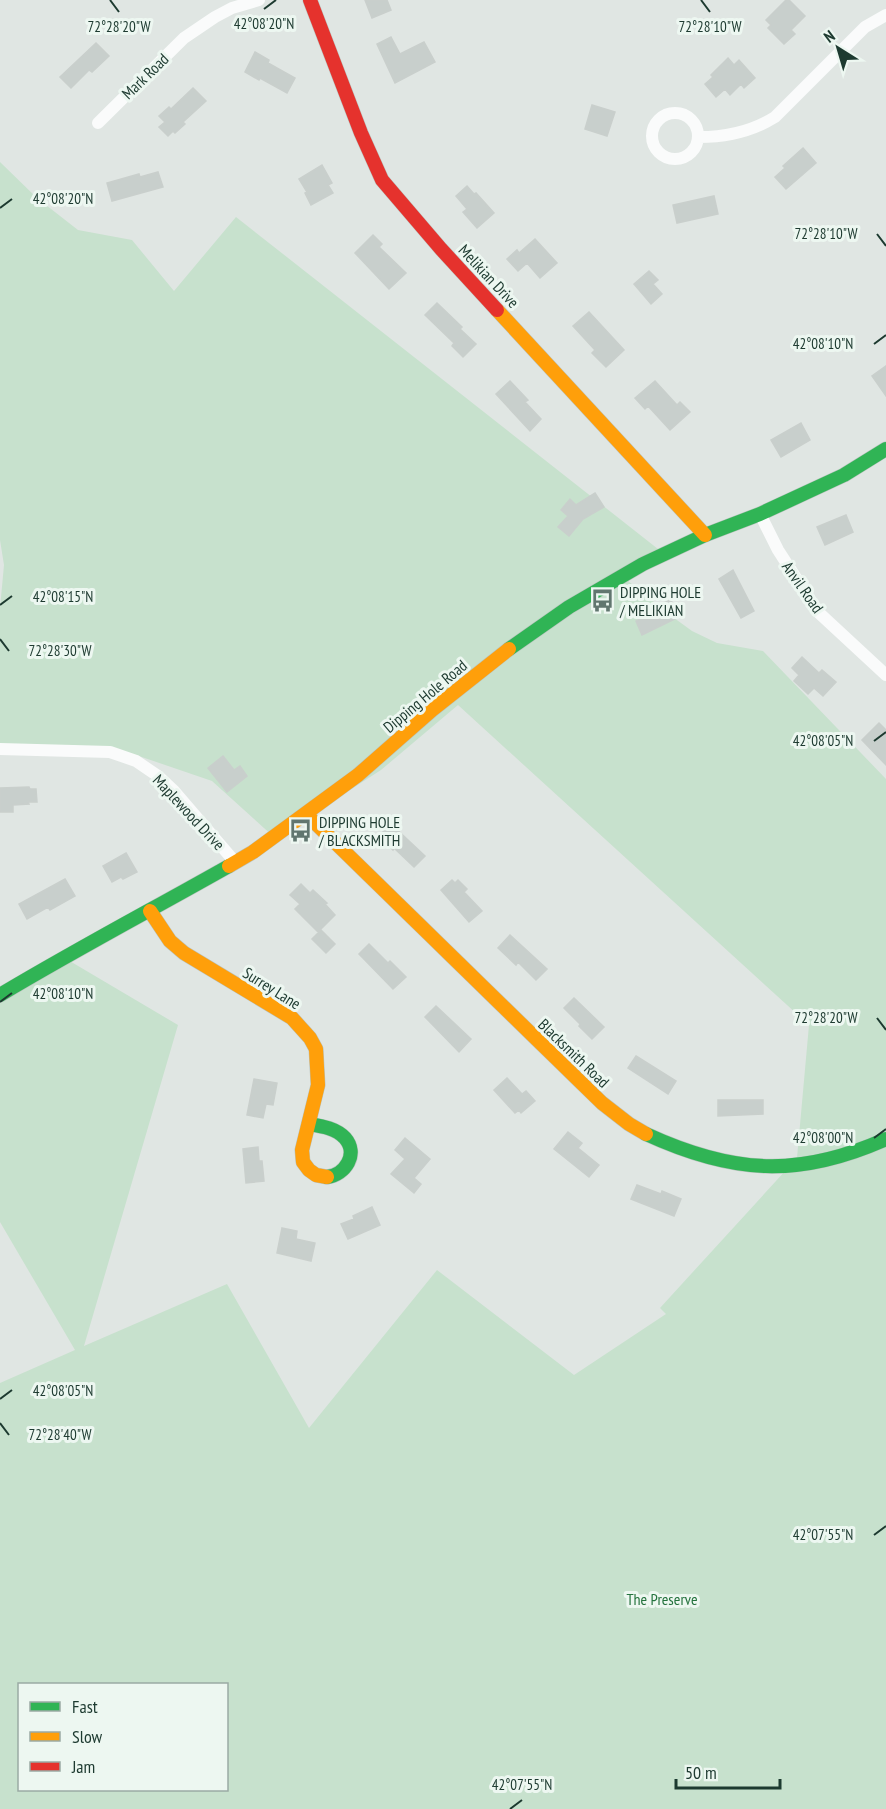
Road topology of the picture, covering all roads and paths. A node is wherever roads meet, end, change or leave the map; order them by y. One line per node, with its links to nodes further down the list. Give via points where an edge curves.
1 (259, 0): 4 (street, Mark Road, via 232,8 191,33)
2 (310, 0): 8 (street, Melikian Drive, via 382,180)
3 (886, 15): 5 (street, via 860,32 775,117 741,133)
4 (98, 123)
5 (699, 137)
6 (886, 449): 7 (street, Dipping Hole Road, via 844,475)
7 (760, 513): 8 (street, Dipping Hole Road); 9 (street, Anvil Road, via 778,550 818,612)
8 (705, 535): 11 (street, Dipping Hole Road, via 643,564 530,632)
9 (886, 675)
10 (0, 749): 12 (street, Maplewood Drive, via 110,752 136,761 174,792)
11 (306, 814): 12 (street, Dipping Hole Road); 16 (street, Blacksmith Road, via 602,1102 639,1130 673,1146 743,1166 784,1167 823,1162 863,1151)
12 (235, 862): 13 (street, Dipping Hole Road)
13 (150, 911): 14 (street, Dipping Hole Road); 15 (street, Surrey Lane, via 170,941 184,953 292,1018 310,1038 316,1049 318,1085)
14 (0, 995)
15 (309, 1124)
16 (886, 1139)

